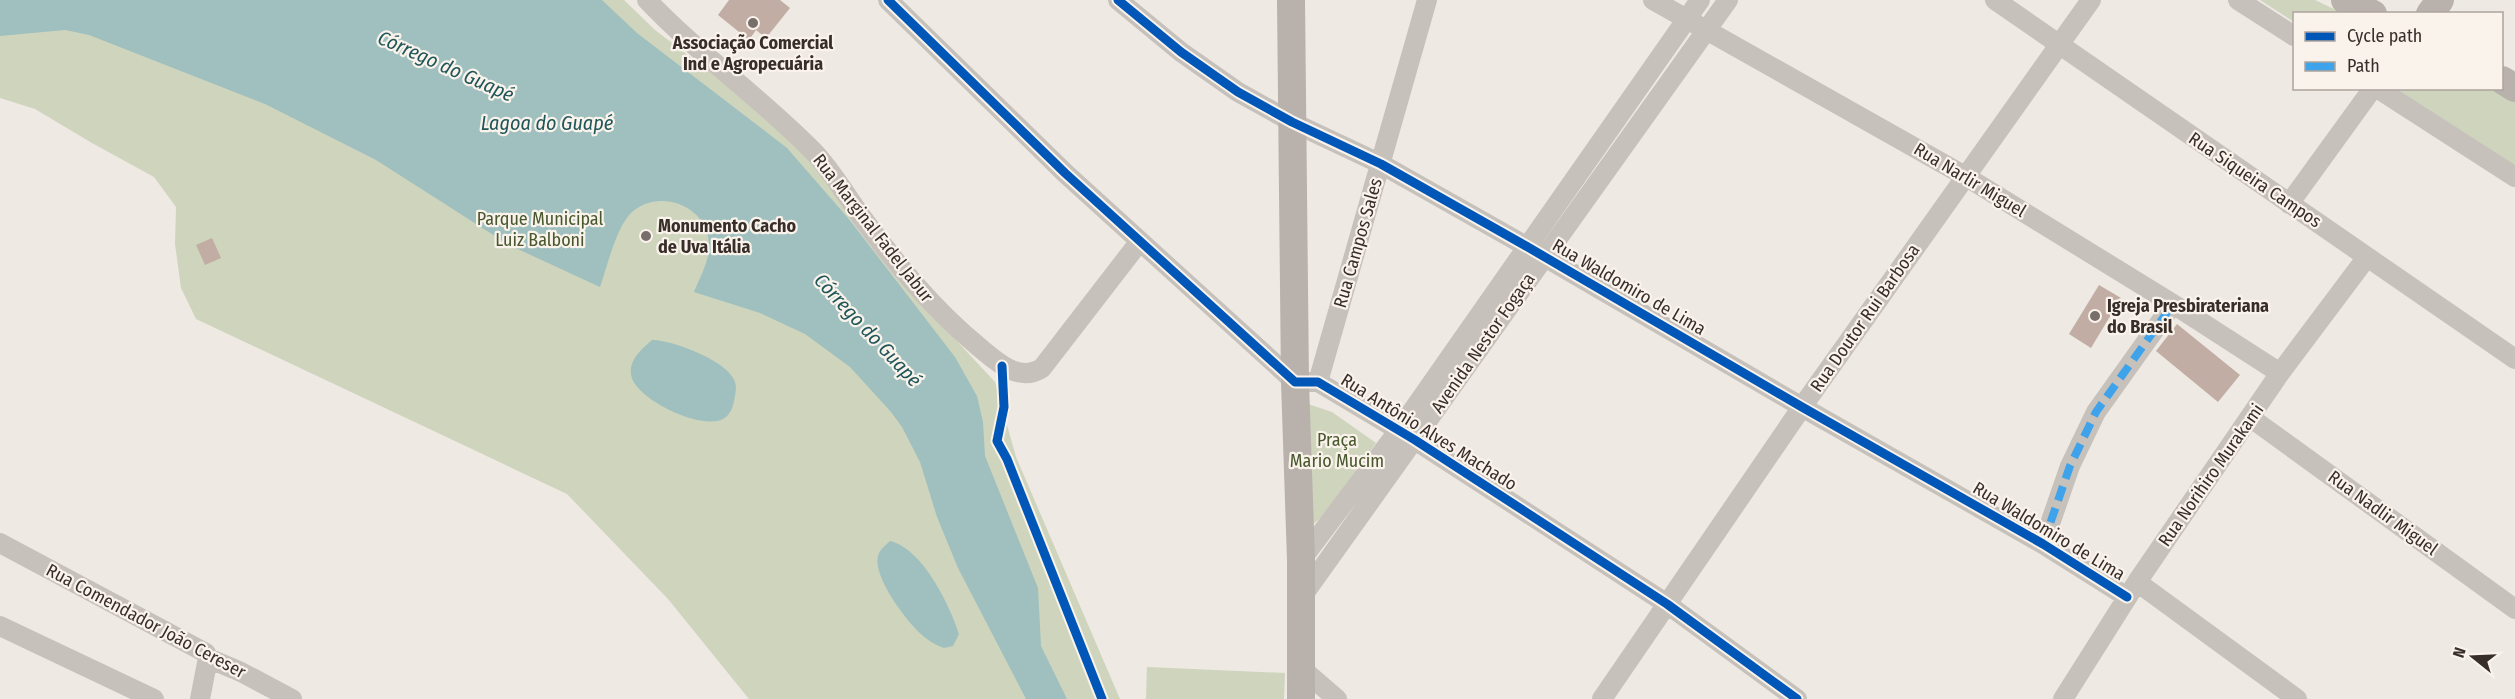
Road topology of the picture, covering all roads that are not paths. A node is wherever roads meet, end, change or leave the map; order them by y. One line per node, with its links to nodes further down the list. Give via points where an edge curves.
1 (888, 0): 29 (street, Rua Antônio Alves Machado)
2 (1118, 0): 22 (street, Rua Waldomiro de Lima, via 1238,92)
3 (1291, 0): 22 (main road)
4 (1428, 0): 25 (street, Rua Campos Sales)
5 (1653, 0): 14 (street, Rua Narlir Miguel)
6 (1700, 0): 14 (street, Avenida Nestor Fogaça)
7 (1728, 0): 15 (street, Avenida Nestor Fogaça)
8 (1995, 0): 17 (street, Rua Siqueira Campos)
9 (2091, 0): 17 (street, Rua Doutor Rui Barbosa)
10 (2238, 0): 16 (street)
11 (2345, 0): 13 (main road)
12 (658, 4): 29 (street, Rua Marginal Fadel Jabur, via 697,49 780,118 819,157 915,286 954,327 1002,366 1032,374 1042,368)
13 (2369, 12)
14 (1687, 19): 15 (street, Rua Narlir Miguel); 18 (street, Avenida Nestor Fogaça)
15 (1706, 30): 21 (street, Avenida Nestor Fogaça); 26 (street, Rua Narlir Miguel)
16 (2293, 35)
17 (2059, 45): 26 (street, Rua Doutor Rui Barbosa); 28 (street, Rua Siqueira Campos)
18 (1643, 81): 21 (street); 23 (street, Avenida Nestor Fogaça)
19 (2374, 90): 28 (street)
20 (2378, 90): 27 (street)
21 (1660, 94): 24 (street, Avenida Nestor Fogaça)
22 (1292, 122): 25 (street, Rua Waldomiro de Lima); 36 (main road)
23 (1600, 142): 24 (street); 30 (street, Avenida Nestor Fogaça)
24 (1617, 154): 31 (street, Avenida Nestor Fogaça)
25 (1381, 164): 30 (street, Rua Waldomiro de Lima); 36 (street, Rua Campos Sales)
26 (1965, 176): 33 (street, Rua Narlir Miguel); 37 (street, Rua Doutor Rui Barbosa)
27 (2515, 177)
28 (2289, 204): 32 (street, Rua Siqueira Campos)
29 (1140, 241): 36 (street, Rua Antônio Alves Machado)
30 (1526, 246): 31 (street, Rua Waldomiro de Lima); 39 (street, Avenida Nestor Fogaça)
31 (1544, 256): 37 (street, Rua Waldomiro de Lima); 39 (street, Avenida Nestor Fogaça)
32 (2367, 257): 34 (street, Rua Siqueira Campos); 35 (street, Rua Norihiro Murakami)
33 (2173, 304): 35 (street, Rua Narlir Miguel); 41 (street, via 2096,412 2070,466)
34 (2515, 359)
35 (2280, 373): 38 (street, Rua Norihiro Murakami)
36 (1306, 382): 39 (street, Rua Antônio Alves Machado); 42 (main road)
37 (1802, 407): 41 (street, Rua Waldomiro de Lima); 45 (street, Rua Doutor Rui Barbosa)
38 (2251, 418): 43 (street, Rua Norihiro Murakami); 46 (street, Rua Nadlir Miguel)
39 (1407, 435): 42 (street, Avenida Nestor Fogaça); 44 (street, Avenida Nestor Fogaça); 45 (street, Rua Antônio Alves Machado)
40 (0, 543): 48 (street, Rua Comendador João Cereser, via 206,653)
41 (2043, 544): 43 (street, Rua Waldomiro de Lima)
42 (1301, 560): 44 (main road)
43 (2132, 589): 57 (street, Rua Norihiro Murakami); 58 (street, Rua Waldomiro de Lima)
44 (1301, 598): 49 (main road)
45 (1667, 604): 55 (street, Rua Doutor Rui Barbosa); 56 (street, Rua Antônio Alves Machado)
46 (2515, 609)
47 (0, 626): 51 (street)
48 (208, 658): 52 (street); 53 (street, Rua Comendador João Cereser)
49 (1301, 668): 50 (main road); 54 (street)
50 (1301, 698)
51 (154, 699)
52 (200, 699)
53 (292, 699)
54 (1336, 699)
55 (1602, 699)
56 (1797, 699)
57 (2063, 699)
58 (2297, 699)

